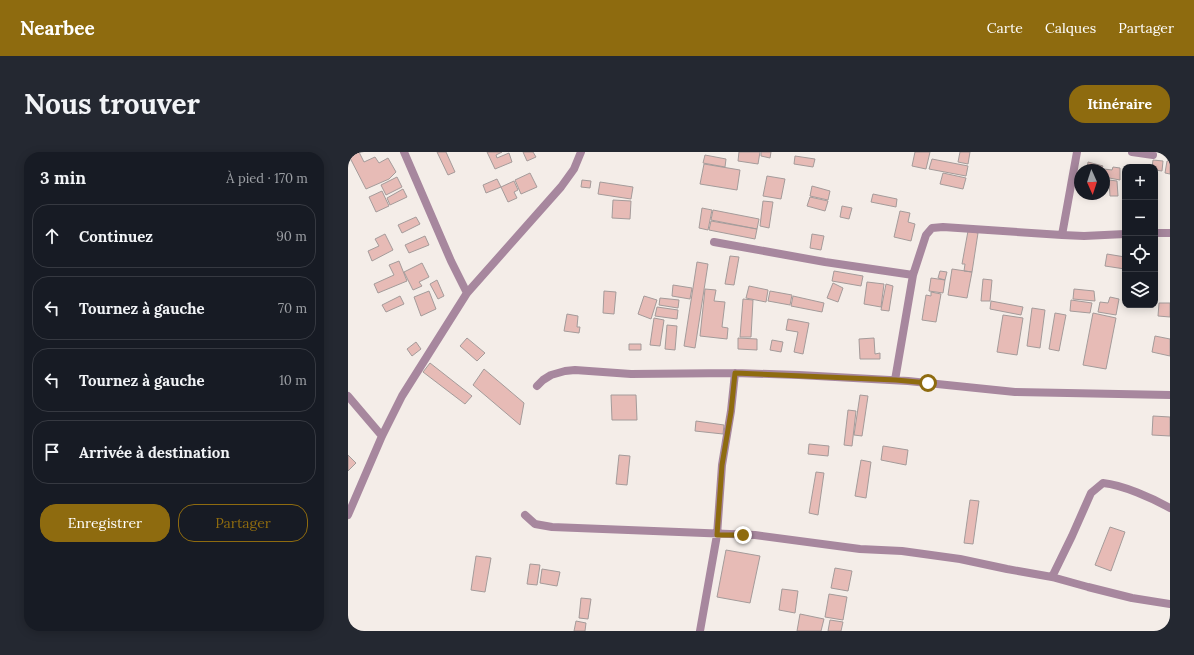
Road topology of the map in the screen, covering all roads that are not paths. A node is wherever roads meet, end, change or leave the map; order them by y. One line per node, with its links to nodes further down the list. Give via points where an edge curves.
1 (404, 152): 12 (street)
2 (581, 152): 12 (street, via 574,169 561,187)
3 (1077, 152): 9 (street)
4 (1132, 152): 5 (street)
5 (1153, 155)
6 (1170, 232): 7 (street)
7 (1158, 233)
8 (1122, 234): 9 (street)
9 (1062, 235): 11 (street, via 932,228 926,235)
10 (714, 242): 11 (street)
11 (913, 275): 14 (street)
12 (467, 293): 18 (street, via 402,396)
13 (735, 373): 14 (street); 15 (street, via 631,374 565,371 551,375); 22 (street, via 722,465)
14 (896, 380): 16 (street, via 1015,392)
15 (537, 386)
16 (1170, 395)
17 (348, 396): 18 (street)
18 (382, 436): 21 (street)
19 (1170, 508): 23 (street, via 1114,484 1102,483 1091,493)
20 (525, 514): 22 (street, via 534,524 552,527)
21 (348, 515)
22 (717, 535): 23 (street, via 762,536 853,548 902,551 960,559); 25 (street)
23 (1052, 577): 24 (street, via 1125,596)
24 (1170, 604)
25 (700, 631)

